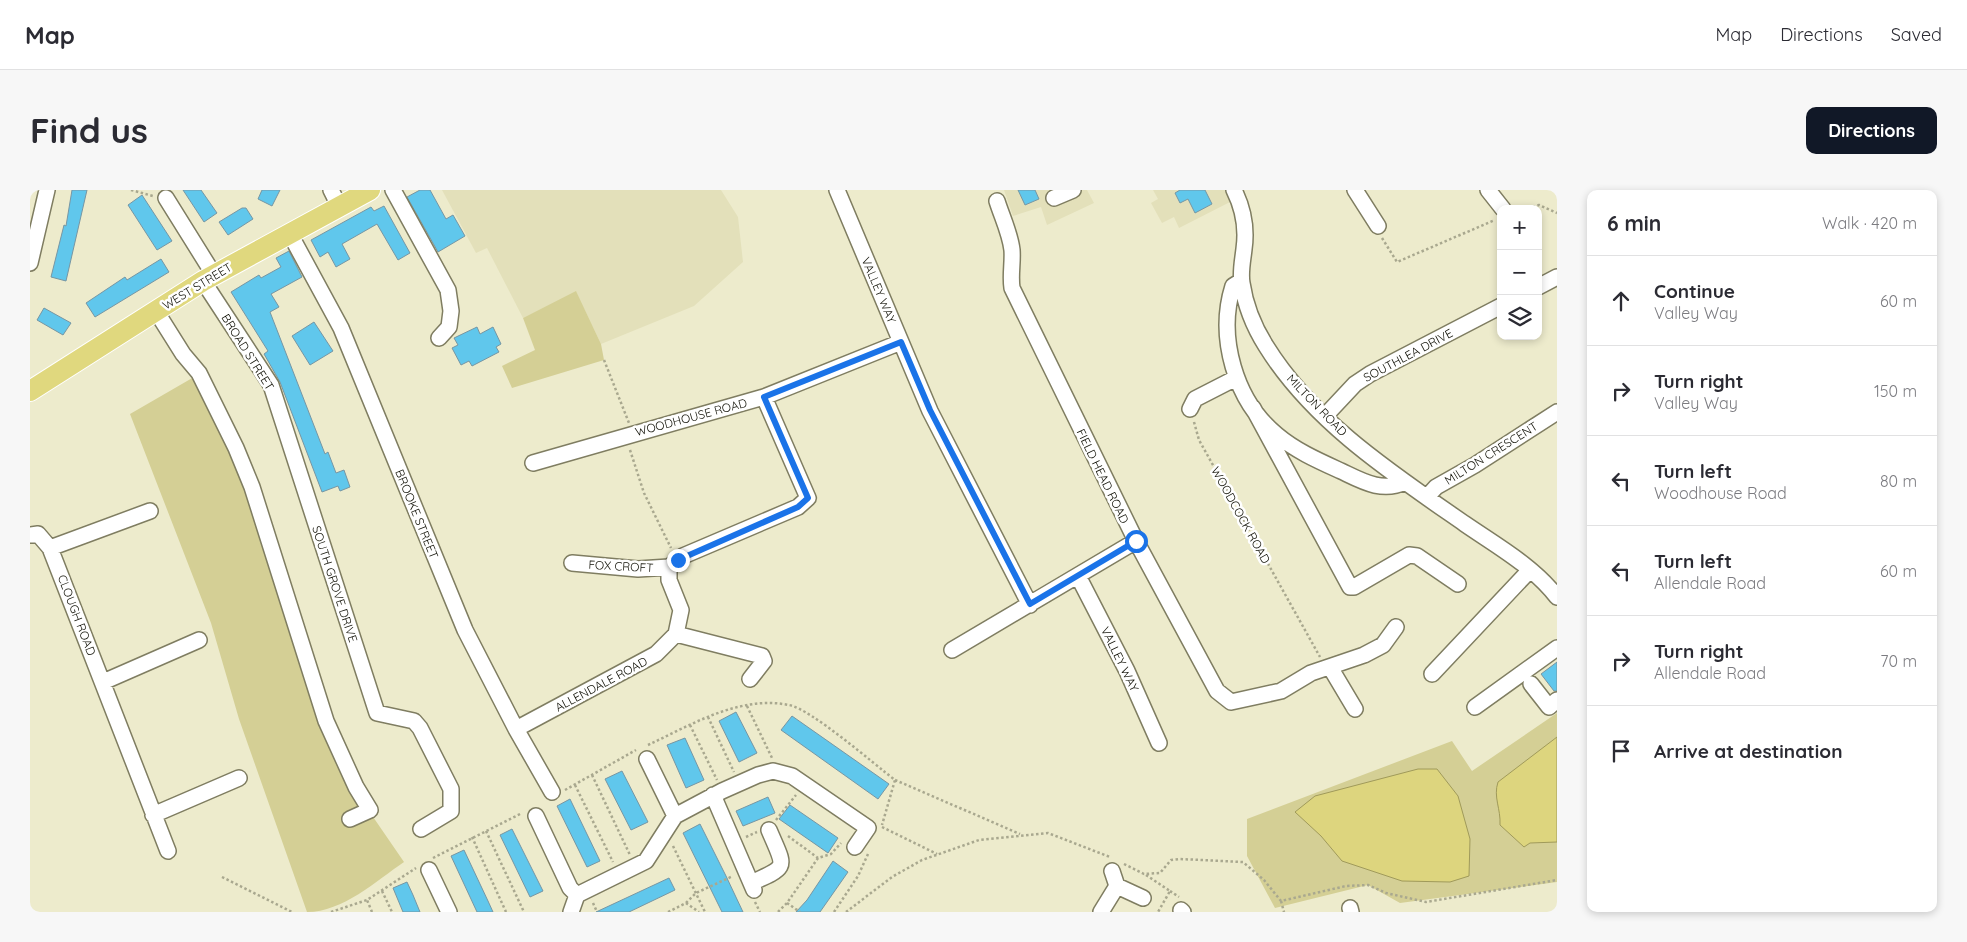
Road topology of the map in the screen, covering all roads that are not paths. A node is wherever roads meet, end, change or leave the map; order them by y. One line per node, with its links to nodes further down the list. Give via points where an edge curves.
1 (47, 190): 16 (street)
2 (370, 190): 10 (main road, WEST STREET)
3 (393, 190): 23 (street, via 448,290 449,327)
4 (837, 190): 24 (street, VALLEY WAY)
5 (1073, 190): 11 (street)
6 (1234, 190): 19 (street, MILTON ROAD, via 1246,230)
7 (1355, 190): 14 (street)
8 (1488, 190): 13 (street)
9 (166, 198): 18 (street, BROAD STREET)
10 (335, 198): 15 (main road, WEST STREET)
11 (1054, 198)
12 (997, 201): 38 (street, FIELD HEAD ROAD, via 1016,246 1010,275 1012,288)
13 (1500, 205)
14 (1378, 226)
15 (290, 234): 18 (main road, WEST STREET); 60 (street, BROOKE STREET, via 341,328 465,630)
16 (30, 263)
17 (1557, 277): 20 (street)
18 (208, 278): 22 (main road, WEST STREET); 32 (street, BROAD STREET, via 271,385)
19 (1241, 281): 25 (street, MILTON ROAD, via 1233,286 1227,322); 31 (street, MILTON ROAD, via 1251,316 1266,346 1298,389)
20 (1542, 285)
21 (1497, 308): 31 (street, SOUTHLEA DRIVE, via 1370,374 1355,384)
22 (156, 311): 26 (main road, WEST STREET); 69 (street, via 183,354 200,373 252,487 326,721 370,810)
23 (439, 338)
24 (901, 342): 27 (street, WOODHOUSE ROAD); 46 (street, VALLEY WAY, via 930,410)
25 (1236, 378): 28 (street, MILTON ROAD); 29 (street, via 1195,398)
26 (30, 391)
27 (764, 397): 33 (street, WOODHOUSE ROAD); 41 (street, via 808,498 798,507)
28 (1253, 408): 34 (street, MILTON ROAD, via 1276,435 1309,456 1379,486 1397,486); 44 (street, via 1350,587 1354,588 1409,555 1417,556)
29 (1190, 409)
30 (1557, 412): 35 (street, MILTON CRESCENT, via 1436,487)
31 (1325, 416): 34 (street, MILTON ROAD)
32 (293, 455): 70 (street, SOUTH GROVE DRIVE, via 377,713 414,721 450,788 451,811)
33 (533, 463)
34 (1405, 482): 35 (street, MILTON ROAD)
35 (1427, 497): 42 (street, MILTON ROAD)
36 (150, 511): 39 (street)
37 (30, 535): 39 (street, via 38,534)
38 (1136, 541): 43 (street); 52 (street, FIELD HEAD ROAD, via 1217,691 1231,702 1281,691 1311,673)
39 (50, 548): 55 (street, CLOUGH ROAD)
40 (572, 563): 41 (street, FOX CROFT, via 638,569)
41 (674, 563): 48 (street, via 669,580 682,610)
42 (1530, 570): 45 (street, MILTON ROAD); 53 (street)
43 (1078, 576): 46 (street); 61 (street, VALLEY WAY, via 1127,671)
44 (1458, 584)
45 (1554, 587)
46 (1030, 604): 51 (street)
47 (1396, 627): 52 (street, FIELD HEAD ROAD, via 1383,645)
48 (676, 634): 54 (street, via 762,656 764,661); 60 (street, ALLENDALE ROAD, via 656,654)
49 (199, 640): 55 (street)
50 (1557, 648): 58 (street)
51 (952, 650)
52 (1330, 667): 59 (street)
53 (1432, 674)
54 (750, 679)
55 (103, 682): 66 (street, CLOUGH ROAD)
56 (1531, 684): 57 (street, via 1549,707)
57 (1557, 700)
58 (1475, 707)
59 (1355, 709)
60 (516, 729): 64 (street, BROOKE STREET)
61 (1159, 743)
62 (647, 759): 68 (street)
63 (240, 778): 66 (street)
64 (552, 792)
65 (717, 793): 68 (street); 71 (street, via 750,881 778,872 781,868 782,861); 72 (street, via 773,771 792,776 868,828)
66 (153, 815): 73 (street, CLOUGH ROAD)
67 (536, 816): 77 (street, via 570,888)
68 (675, 816): 77 (street, via 646,861)
69 (350, 819)
70 (421, 828)
71 (769, 830)
72 (862, 849)
73 (168, 851)
74 (1116, 864): 76 (street)
75 (429, 870): 79 (street)
76 (1117, 886): 78 (street); 81 (street)
77 (577, 895): 80 (street)
78 (1143, 898)
79 (449, 912)
80 (571, 912)
81 (1101, 912)

